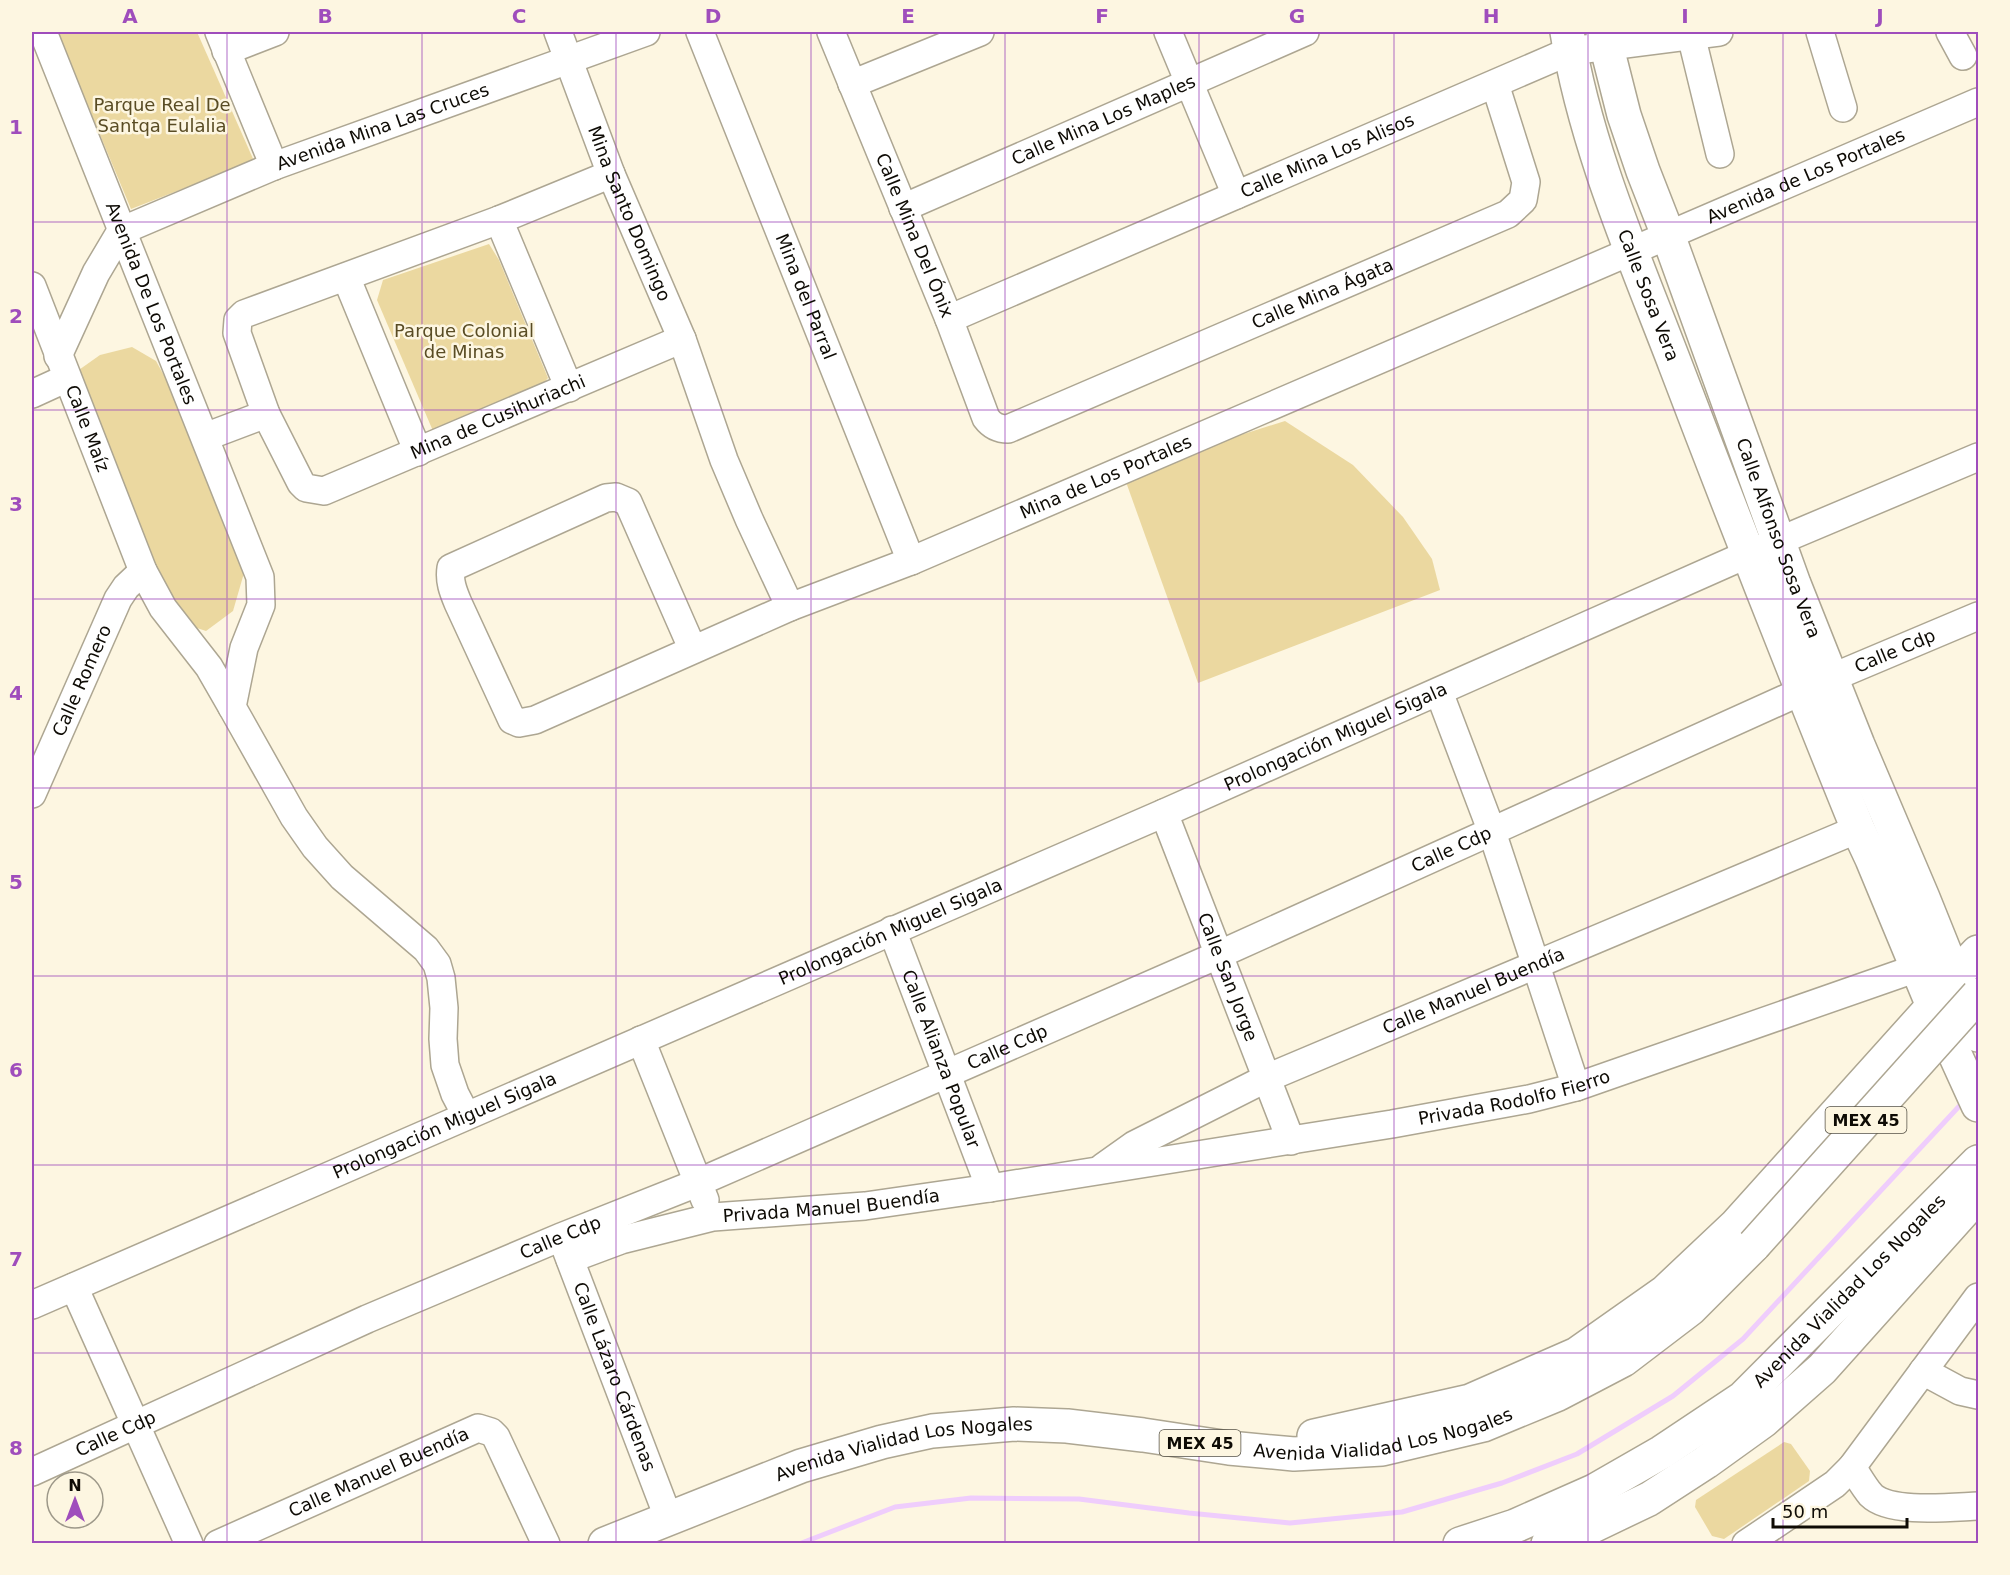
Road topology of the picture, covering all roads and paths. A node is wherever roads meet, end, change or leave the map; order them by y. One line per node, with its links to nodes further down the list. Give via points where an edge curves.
1 (43, 32): 30 (street, Avenida De Los Portales)
2 (274, 32): 15 (street)
3 (558, 32): 18 (street, Mina Santo Domingo)
4 (646, 32): 18 (street, Avenida Mina Las Cruces)
5 (700, 32): 47 (street, Mina del Parral)
6 (831, 32): 20 (street, Calle Mina Del Ónix)
7 (980, 32): 20 (street)
8 (1168, 32): 19 (street)
9 (1305, 32): 19 (street, Calle Mina Los Maples)
10 (1719, 32): 13 (street, Calle Mina Los Alisos)
11 (1820, 32): 23 (street)
12 (1950, 32): 17 (street)
13 (1690, 35): 14 (street, Calle Mina Los Alisos); 24 (street)
14 (1604, 38): 16 (street, Calle Mina Los Alisos); 31 (main road, Calle Alfonso Sosa Vera, via 1624,115)
15 (223, 41): 25 (street)
16 (1569, 41): 21 (street, Calle Mina Los Alisos); 32 (main road, Calle Sosa Vera, via 1610,195)
17 (1963, 56)
18 (569, 58): 25 (street, Avenida Mina Las Cruces); 26 (street, Mina Santo Domingo)
19 (1190, 81): 27 (street); 28 (street, Calle Mina Los Maples)
20 (852, 84): 28 (street, Calle Mina Del Ónix)
21 (1495, 84): 27 (street, Calle Mina Los Alisos); 41 (street, Calle Mina Ágata, via 1526,182 1523,200 1508,214)
22 (1978, 102): 31 (street, Avenida de Los Portales)
23 (1844, 108)
24 (1720, 153)
25 (274, 166): 30 (street, Avenida Mina Las Cruces)
26 (611, 174): 29 (street); 36 (street, Mina Santo Domingo)
27 (1236, 195): 35 (street, Calle Mina Los Alisos)
28 (903, 208): 35 (street, Calle Mina Del Ónix)
29 (498, 220): 33 (street); 38 (street)
30 (121, 231): 37 (street, via 96,273); 42 (street, Avenida De Los Portales)
31 (1668, 235): 32 (street, Avenida de Los Portales); 45 (main road, Calle Alfonso Sosa Vera)
32 (1632, 250): 46 (main road, Calle Sosa Vera); 47 (street, Mina de Los Portales)
33 (346, 277): 40 (street, via 244,314 238,320 237,333); 43 (street)
34 (32, 286): 37 (street, Calle Maíz)
35 (949, 319): 41 (street, Calle Mina Del Ónix, via 986,418 994,426)
36 (682, 339): 38 (street, Mina de Cusihuriachi); 49 (street, Mina Santo Domingo, via 728,470)
37 (63, 367): 39 (street); 48 (street, Calle Maíz)
38 (569, 388): 43 (street, Mina de Cusihuriachi)
39 (32, 394)
40 (266, 414): 42 (street); 43 (street, Mina de Cusihuriachi, via 306,488 324,491)
41 (1008, 429)
42 (205, 437): 55 (street, Avenida De Los Portales, via 260,577 261,605 244,648)
43 (418, 452)
44 (1978, 457): 45 (street, Prolongación Miguel Sigala)
45 (1779, 542): 46 (street, Prolongación Miguel Sigala); 52 (main road, Calle Alfonso Sosa Vera)
46 (1748, 554): 53 (street, Prolongación Miguel Sigala); 54 (main road, Calle Alfonso Sosa Vera)
47 (911, 561): 49 (street, Mina de Los Portales)
48 (143, 571): 55 (street, Calle Maíz); 56 (street, Calle Romero, via 118,599)
49 (790, 607): 51 (street, Mina de Los Portales)
50 (1978, 616): 52 (street, Calle Cdp)
51 (693, 650): 51 (street, Mina de Los Portales, via 628,502 621,498 606,498 451,568 458,603 512,720 519,723 535,720)
52 (1831, 678): 54 (street, Calle Cdp); 60 (main road, Calle Alfonso Sosa Vera)
53 (1439, 692): 57 (street, Prolongación Miguel Sigala); 59 (street)
54 (1802, 692): 58 (main road, Calle Alfonso Sosa Vera); 59 (street, Calle Cdp)
55 (232, 707): 74 (street, Calle Maíz, via 315,847 342,878 426,949 437,964 444,1008 445,1065)
56 (32, 794)
57 (1164, 813): 61 (street, Prolongación Miguel Sigala); 63 (street, Calle San Jorge)
58 (1858, 829): 60 (main road, Calle Alfonso Sosa Vera); 64 (street, Calle Manuel Buendía)
59 (1492, 832): 63 (street, Calle Cdp); 64 (street)
60 (1886, 853): 65 (main road, Calle Alfonso Sosa Vera); 66 (main road, Calle Alfonso Sosa Vera, via 1923,898)
61 (892, 930): 69 (street, Prolongación Miguel Sigala); 70 (street, Calle Alianza Popular)
62 (1978, 952): 66 (main road)
63 (1218, 955): 70 (street, Calle Cdp); 71 (street, Calle San Jorge)
64 (1535, 965): 71 (street, Calle Manuel Buendía); 72 (street)
65 (1917, 968): 67 (main road, Calle Alfonso Sosa Vera); 72 (street, Privada Rodolfo Fierro)
66 (1966, 986): 67 (main road); 68 (main road, Calle Alfonso Sosa Vera); 89 (main road, Avenida Vialidad Los Nogales / MEX 45, bridge, via 1754,1245 1690,1309 1623,1360 1558,1394 1483,1425 1382,1449 1294,1454)
67 (1933, 1006): 73 (main road, Calle Alfonso Sosa Vera); 89 (main road, via 1736,1225 1665,1292 1577,1354 1470,1401)
68 (1978, 1035)
69 (640, 1040): 74 (street, Prolongación Miguel Sigala); 78 (street)
70 (947, 1073): 78 (street, Calle Cdp); 79 (street, Calle Alianza Popular)
71 (1267, 1078): 75 (street, Calle San Jorge); 77 (street, Calle Manuel Buendía, via 1134,1145)
72 (1576, 1087): 75 (street, Privada Rodolfo Fierro, via 1529,1099)
73 (1978, 1105)
74 (466, 1115): 83 (street, Prolongación Miguel Sigala)
75 (1291, 1141): 77 (street, Privada Rodolfo Fierro)
76 (1978, 1162): 99 (main road, Avenida Vialidad Los Nogales, via 1743,1398 1594,1491 1515,1526)
77 (1098, 1171): 79 (street, Privada Manuel Buendía)
78 (697, 1183): 81 (street); 82 (street, Calle Cdp)
79 (990, 1188): 81 (street, Privada Manuel Buendía, via 865,1206)
80 (1978, 1195): 100 (main road, via 1822,1369 1763,1421 1649,1498)
81 (713, 1217): 82 (street, Privada Manuel Buendía, via 621,1240)
82 (565, 1248): 88 (street, Calle Cdp, via 367,1319); 93 (street, Calle Lázaro Cárdenas)
83 (74, 1287): 85 (street, Prolongación Miguel Sigala); 88 (street)
84 (1978, 1297): 86 (street)
85 (32, 1305)
86 (1923, 1371): 87 (street, via 1960,1391); 90 (street)
87 (1978, 1395)
88 (135, 1424): 91 (street, Calle Cdp); 95 (street)
89 (1250, 1450): 93 (main road, Avenida Vialidad Los Nogales / MEX 45, via 1067,1426 1014,1424 932,1431 801,1466)
90 (1852, 1467): 92 (street, via 1872,1496 1888,1504 1906,1508); 94 (street)
91 (32, 1472)
92 (1978, 1506)
93 (668, 1517): 98 (main road, Avenida Vialidad Los Nogales / MEX 45)
94 (1775, 1534): 101 (street)
95 (189, 1544)
96 (218, 1544): 97 (street, Calle Manuel Buendía, via 478,1428 496,1437)
97 (546, 1544)
98 (605, 1544)
99 (1460, 1544)
100 (1548, 1544)
101 (1746, 1544)

